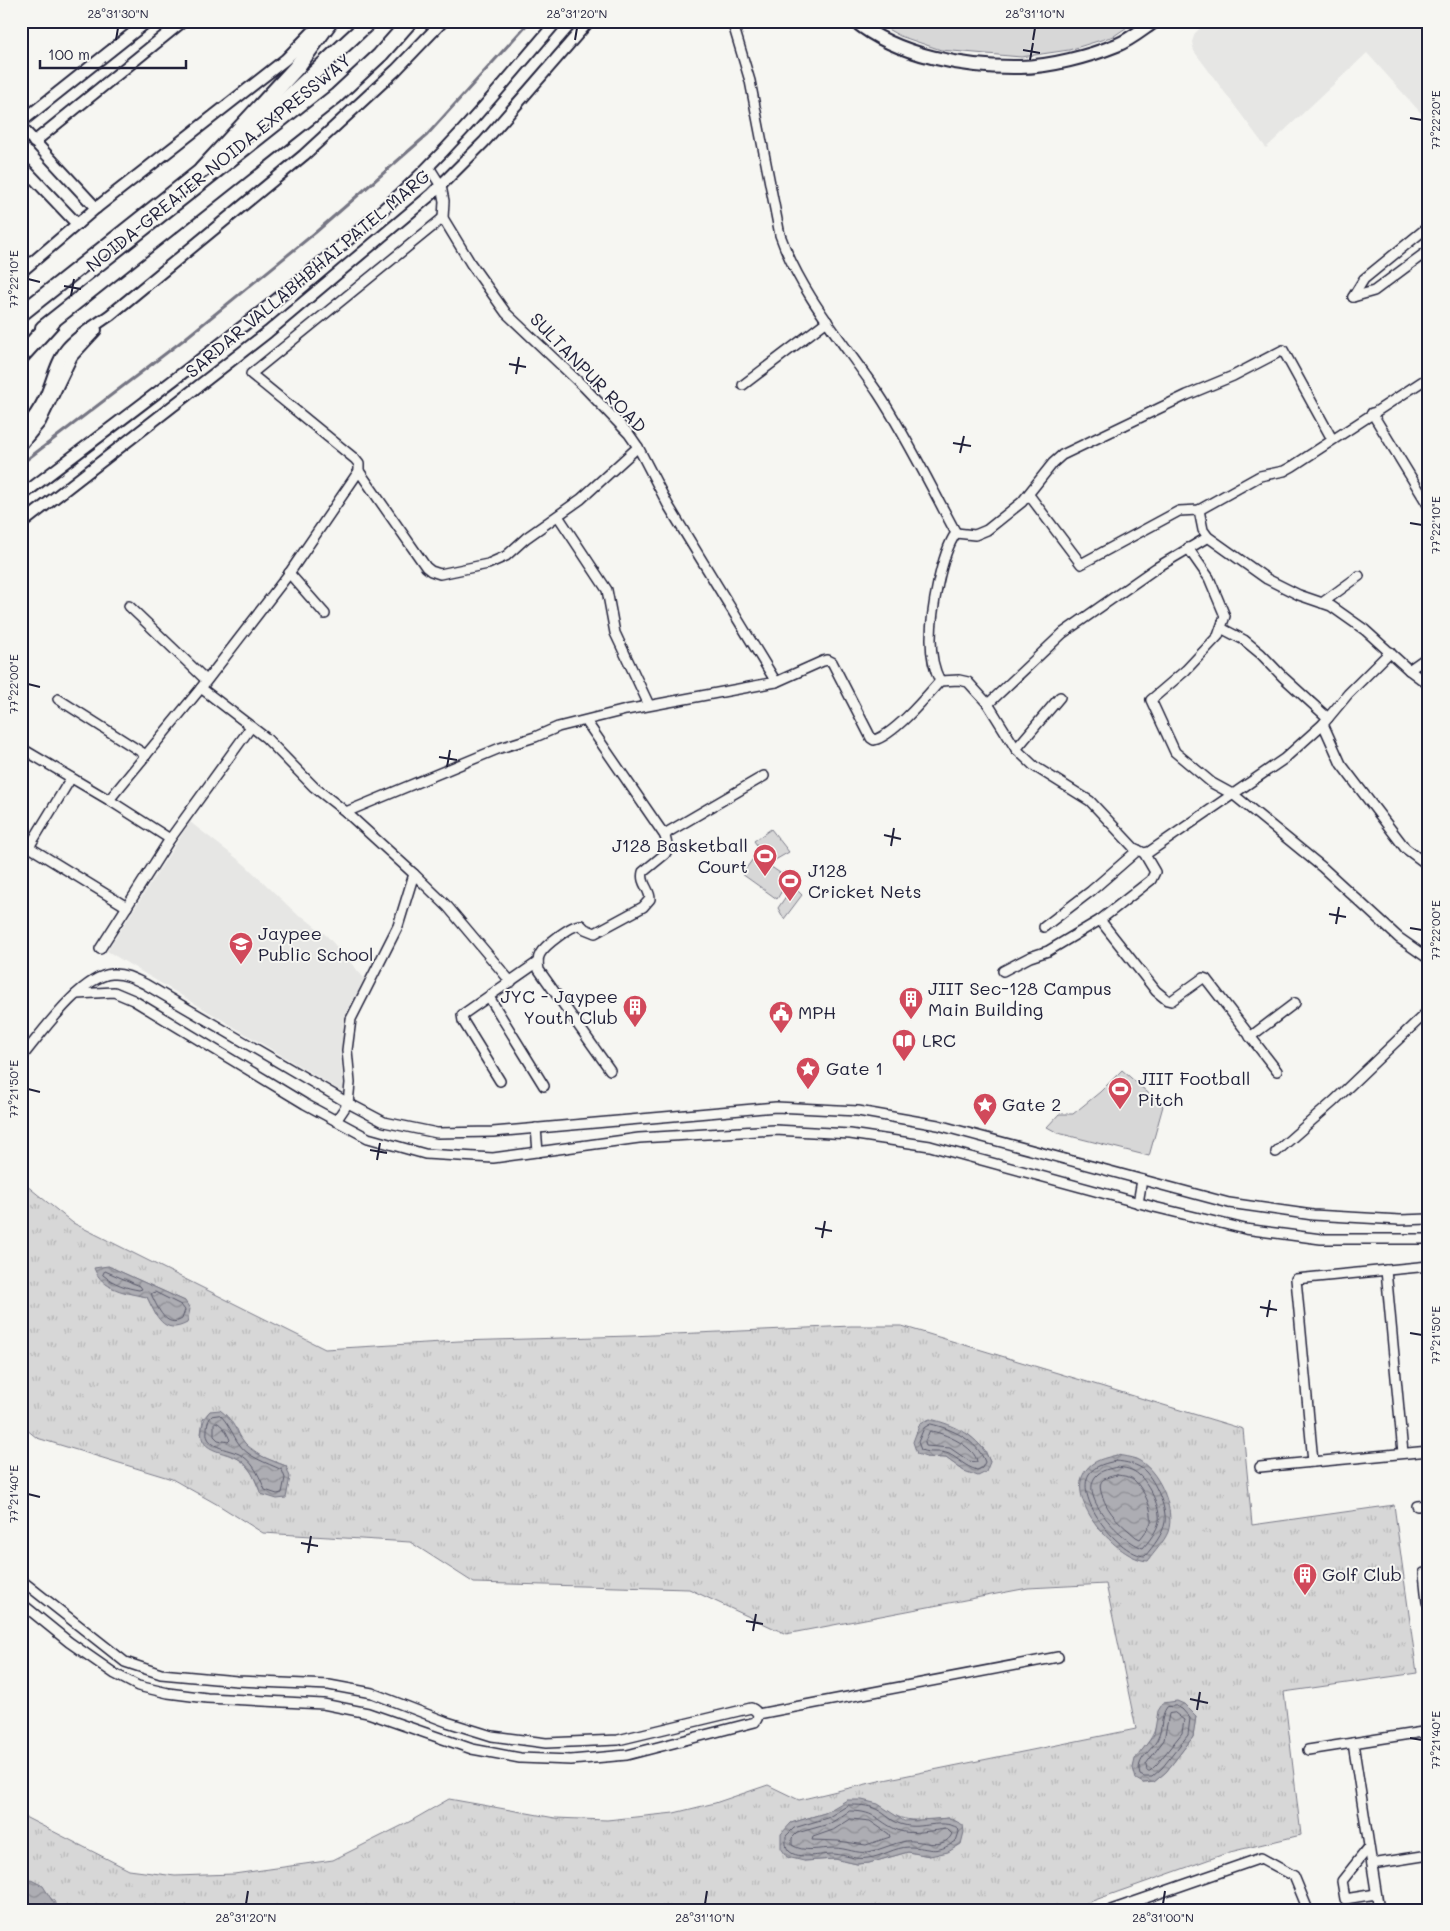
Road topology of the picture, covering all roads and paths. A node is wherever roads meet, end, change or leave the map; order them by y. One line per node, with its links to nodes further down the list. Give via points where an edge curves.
1 (148, 21): 13 (street)
2 (183, 21): 15 (street)
3 (323, 21): 20 (street, via 286,59)
4 (330, 21): 18 (highway, via 296,68)
5 (370, 21): 18 (highway, NOIDA-GREATER NOIDA EXPRESSWAY, via 255,128)
6 (410, 21): 29 (highway, NOIDA-GREATER NOIDA EXPRESSWAY, via 380,55 336,96)
7 (443, 21): 27 (street, via 396,70 304,155)
8 (557, 21): 17 (street, SARDAR VALLABHBHAI PATEL MARG)
9 (589, 21): 19 (street, SARDAR VALLABHBHAI PATEL MARG, via 484,142)
10 (732, 21): 28 (street, via 750,81 780,235 788,258)
11 (855, 21): 12 (main road, via 896,45 939,60 1022,67 1072,60 1118,45)
12 (1155, 21)
13 (21, 122)
14 (21, 127): 15 (street)
15 (34, 142): 20 (street)
16 (21, 165): 22 (street)
17 (429, 167): 19 (street); 41 (street, SARDAR VALLABHBHAI PATEL MARG, via 389,205 253,319)
18 (202, 170): 26 (highway, NOIDA-GREATER NOIDA EXPRESSWAY)
19 (441, 186): 21 (street); 45 (street, SARDAR VALLABHBHAI PATEL MARG, via 268,332)
20 (96, 208): 22 (street)
21 (443, 218): 38 (street, SULTANPUR ROAD, via 506,313 615,418); 39 (street, via 251,374 355,459)
22 (77, 224): 25 (street)
23 (1429, 226): 24 (street, via 1364,279 1353,297 1374,291)
24 (1429, 250)
25 (21, 272)
26 (21, 314)
27 (110, 315): 35 (street, via 67,348 45,399); 37 (street, via 72,356 40,422)
28 (827, 321): 33 (street); 46 (street, via 879,395)
29 (52, 322): 30 (highway, NOIDA-GREATER NOIDA EXPRESSWAY); 31 (highway)
30 (21, 346)
31 (21, 356)
32 (1429, 377): 34 (street)
33 (744, 385)
34 (1372, 413): 36 (street); 42 (street)
35 (21, 433)
36 (1332, 440): 40 (street, via 1283,350 1062,455); 43 (street, via 1288,468 1260,476)
37 (21, 445)
38 (638, 447): 44 (street); 59 (street, SULTANPUR ROAD, via 668,505)
39 (359, 471): 44 (street, via 426,566 436,573 497,561); 49 (street)
40 (1029, 495): 43 (street, via 1082,564 1179,511); 46 (street, via 982,533)
41 (21, 496)
42 (1428, 505)
43 (1199, 510): 47 (street, via 1203,530)
44 (558, 516): 65 (street, via 607,590 615,633)
45 (21, 524)
46 (956, 533): 58 (street, via 938,587 931,638)
47 (1208, 537): 48 (street); 51 (street, via 1267,579)
48 (1188, 548): 54 (street, via 1209,578 1225,616); 64 (street, via 1063,633)
49 (289, 573): 53 (street); 60 (street)
50 (1358, 576): 51 (street)
51 (1322, 603): 55 (street, via 1365,630)
52 (129, 606): 60 (street)
53 (325, 614)
54 (1221, 628): 67 (street, via 1244,640); 74 (street, via 1218,636 1186,670 1151,700 1175,752 1212,783)
55 (1390, 652): 57 (street); 67 (street)
56 (1429, 656): 57 (street)
57 (1409, 670): 61 (street)
58 (940, 681): 59 (street, via 918,708 874,740 832,662 823,661); 64 (street, via 968,682)
59 (776, 682): 65 (street)
60 (203, 684): 68 (street); 71 (street)
61 (1429, 685)
62 (1060, 698): 70 (street)
63 (58, 699): 71 (street)
64 (988, 704): 70 (street)
65 (649, 705): 66 (street)
66 (586, 721): 76 (street, via 558,727 500,748); 77 (street)
67 (1326, 721): 74 (street, via 1284,759); 81 (street, via 1341,764 1405,848)
68 (251, 727): 76 (street, via 281,752 314,787); 78 (street)
69 (21, 748): 73 (street)
70 (1016, 749): 80 (street, via 1034,766 1090,801)
71 (146, 755): 75 (street)
72 (764, 776): 77 (street, via 673,828)
73 (71, 778): 75 (street); 79 (street)
74 (1234, 795): 80 (street, via 1149,852); 87 (street, via 1322,867 1399,938)
75 (109, 800): 78 (street)
76 (346, 812): 82 (street)
77 (666, 836): 88 (street, via 668,850 643,872 642,881 650,895 648,903 600,931 590,932 581,925 572,926 539,954)
78 (170, 839): 83 (street)
79 (25, 844): 83 (street)
80 (1141, 852): 84 (street, via 1154,868 1154,876); 85 (street)
81 (1429, 866)
82 (414, 874): 90 (street, via 448,907); 101 (street, via 398,926 351,1019 347,1050)
83 (127, 907): 86 (street)
84 (1100, 920): 89 (street, via 1048,951); 95 (street, via 1156,991 1167,1000 1171,1001 1206,979)
85 (1044, 927)
86 (100, 948)
87 (1429, 959)
88 (538, 962): 90 (street); 97 (street, via 543,976)
89 (1003, 971)
90 (511, 982): 92 (street)
91 (76, 994): 96 (street); 101 (street, via 94,979 112,974 129,976); 102 (street, via 114,992 133,1000)
92 (489, 997): 99 (street, via 464,1013 462,1018); 100 (street)
93 (1295, 1002): 95 (street)
94 (1429, 1010): 105 (street)
95 (1250, 1037): 98 (street)
96 (21, 1058)
97 (610, 1070)
98 (1277, 1071)
99 (500, 1081)
100 (544, 1086)
101 (348, 1103): 102 (street); 103 (street, via 384,1122 437,1133)
102 (336, 1121): 104 (street, via 368,1138 425,1154 493,1158)
103 (536, 1128): 104 (street); 106 (street, via 776,1107 858,1111 938,1125)
104 (538, 1152): 107 (street, via 639,1138 775,1130 850,1134 930,1146)
105 (1276, 1152)
106 (1142, 1180): 107 (street); 108 (street, via 1229,1203 1313,1215)
107 (1138, 1203): 109 (street, via 1245,1229 1320,1239)
108 (1429, 1219)
109 (1429, 1239)
110 (1429, 1266): 111 (street)
111 (1386, 1270): 113 (street); 114 (street, via 1296,1279)
112 (1429, 1450): 113 (street)
113 (1403, 1453): 114 (street)
114 (1313, 1462): 115 (street)
115 (1260, 1467)
116 (1429, 1505): 117 (street)
117 (1417, 1506)
118 (1429, 1573): 121 (street, via 1424,1573)
119 (21, 1580): 120 (street)
120 (42, 1597): 123 (street); 125 (street, via 125,1662 161,1674 329,1684 372,1693 492,1736 546,1743 618,1740 751,1708)
121 (1429, 1602)
122 (21, 1603): 123 (street)
123 (30, 1611): 125 (street, via 115,1674 138,1686 208,1698 323,1704 368,1713 472,1749 520,1758 571,1760 627,1755 755,1722)
124 (1058, 1657): 125 (street)
125 (758, 1714)
126 (1429, 1732): 127 (street)
127 (1353, 1743): 128 (street); 129 (street)
128 (1308, 1750)
129 (1369, 1847): 131 (street); 132 (street, via 1342,1881 1343,1890 1345,1899)
130 (1429, 1856): 131 (street)
131 (1372, 1864): 132 (street)
132 (1376, 1894): 135 (street)
133 (1111, 1910): 134 (street, via 1262,1858 1294,1876)
134 (1308, 1910)
135 (1379, 1910)

